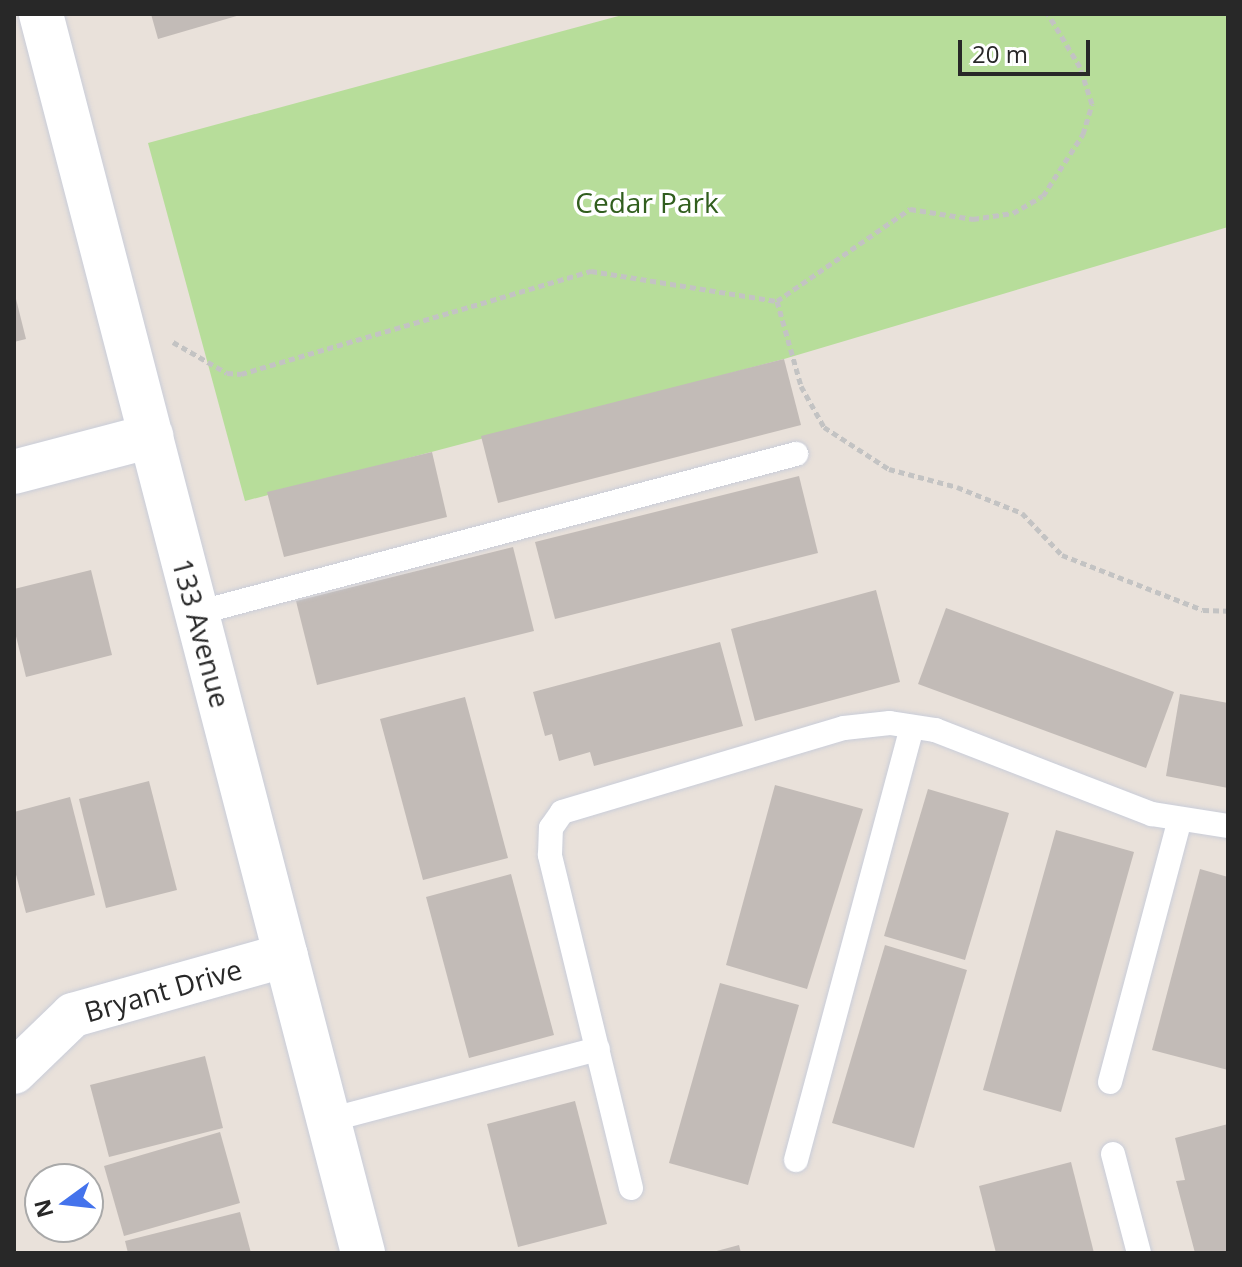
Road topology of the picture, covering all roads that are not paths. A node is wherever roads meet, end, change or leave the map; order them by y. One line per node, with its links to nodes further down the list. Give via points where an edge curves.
1 (41, 14): 2 (street, 133 Avenue)
2 (151, 436): 4 (street); 5 (street, 133 Avenue)
3 (796, 454): 5 (lane)
4 (14, 472)
5 (197, 613): 9 (street, 133 Avenue)
6 (912, 727): 7 (lane, via 935,730 1152,814); 10 (lane, via 890,723 844,728 562,812 551,828 550,855); 15 (lane)
7 (1180, 819): 8 (lane); 12 (lane)
8 (1228, 826)
9 (286, 955): 11 (street, Bryant Drive, via 73,1015); 13 (street, 133 Avenue)
10 (598, 1049): 13 (lane); 16 (lane)
11 (14, 1072)
12 (1110, 1082)
13 (329, 1120): 17 (street, 133 Avenue)
14 (1113, 1154): 18 (lane)
15 (796, 1160)
16 (631, 1188)
17 (363, 1253)
18 (1139, 1253)

